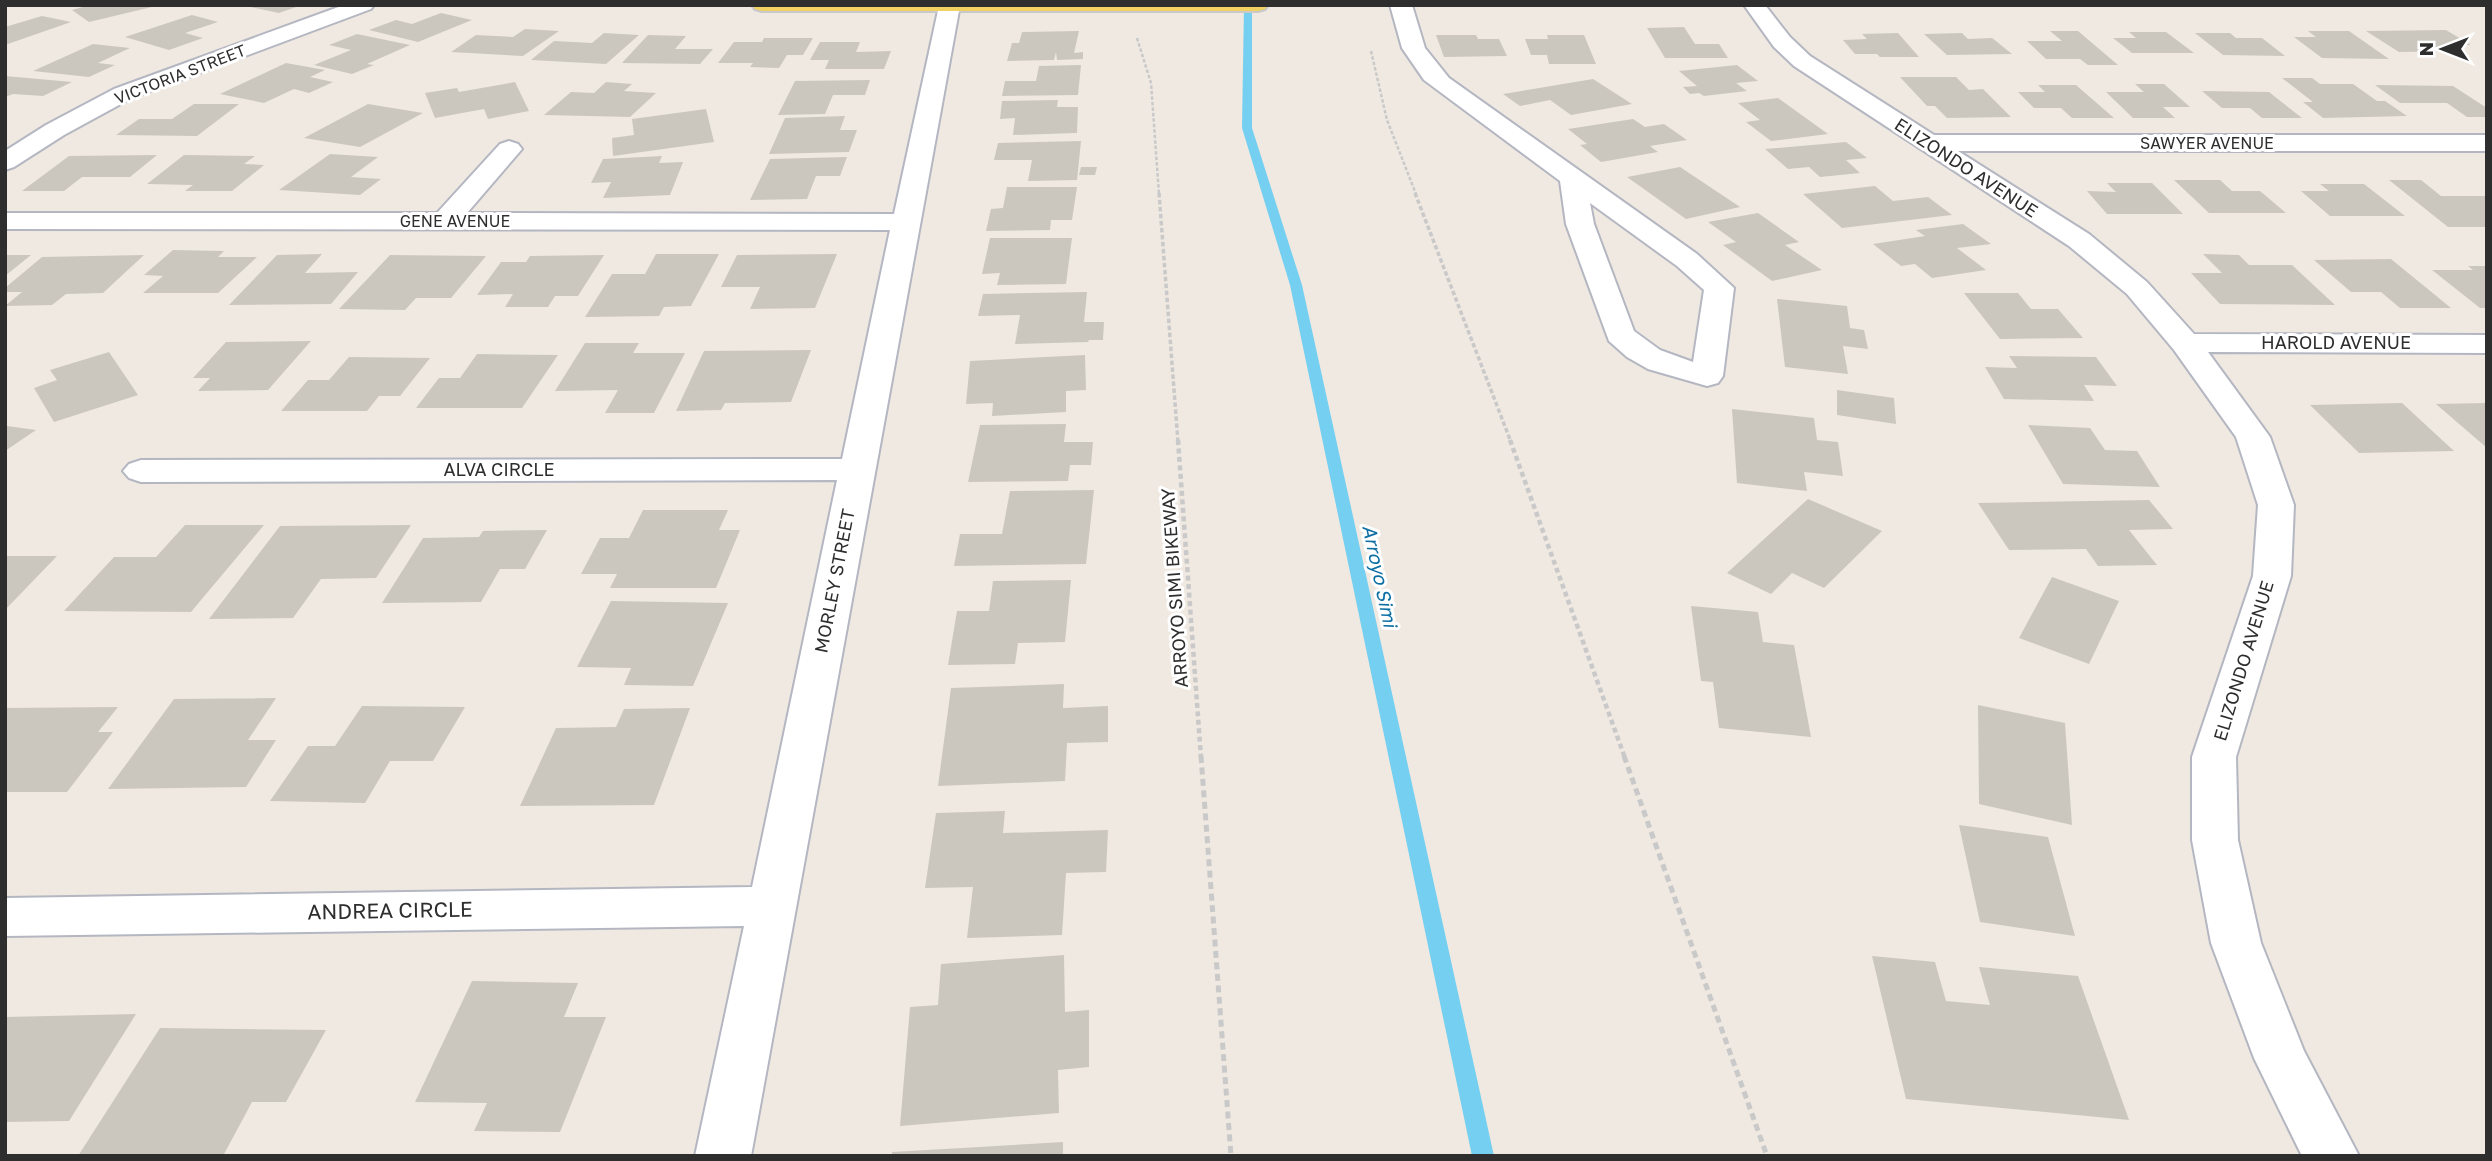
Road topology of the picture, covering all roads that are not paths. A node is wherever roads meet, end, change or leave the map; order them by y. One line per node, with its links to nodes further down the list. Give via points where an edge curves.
1 (364, 5): 11 (street, VICTORIA STREET, via 122,94)
2 (762, 5): 6 (main road)
3 (1258, 5): 7 (main road)
4 (1401, 5): 12 (street, via 1404,27 1429,72)
5 (1754, 5): 9 (street, ELIZONDO AVENUE, via 1802,61)
6 (950, 6): 7 (main road); 15 (street, MORLEY STREET)
7 (1148, 6)
8 (2487, 143): 9 (street, SAWYER AVENUE)
9 (1927, 144): 16 (street, ELIZONDO AVENUE, via 2079,240 2137,288)
10 (509, 149): 13 (street)
11 (5, 162)
12 (1573, 178): 12 (street, via 1580,224 1620,334 1632,349 1658,362 1707,376 1719,288 1688,260)
13 (446, 220): 14 (street, GENE AVENUE); 15 (street, GENE AVENUE)
14 (5, 221)
15 (904, 222): 18 (street, MORLEY STREET)
16 (2185, 343): 17 (street, HAROLD AVENUE); 23 (street, ELIZONDO AVENUE, via 2253,437 2276,505 2272,576 2214,757 2215,841 2236,943 2280,1058)
17 (2487, 344)
18 (856, 469): 19 (street, ALVA CIRCLE); 20 (street, MORLEY STREET)
19 (141, 471)
20 (774, 906): 21 (street, ANDREA CIRCLE); 22 (street, MORLEY STREET)
21 (5, 917)
22 (723, 1156)
23 (2331, 1156)

